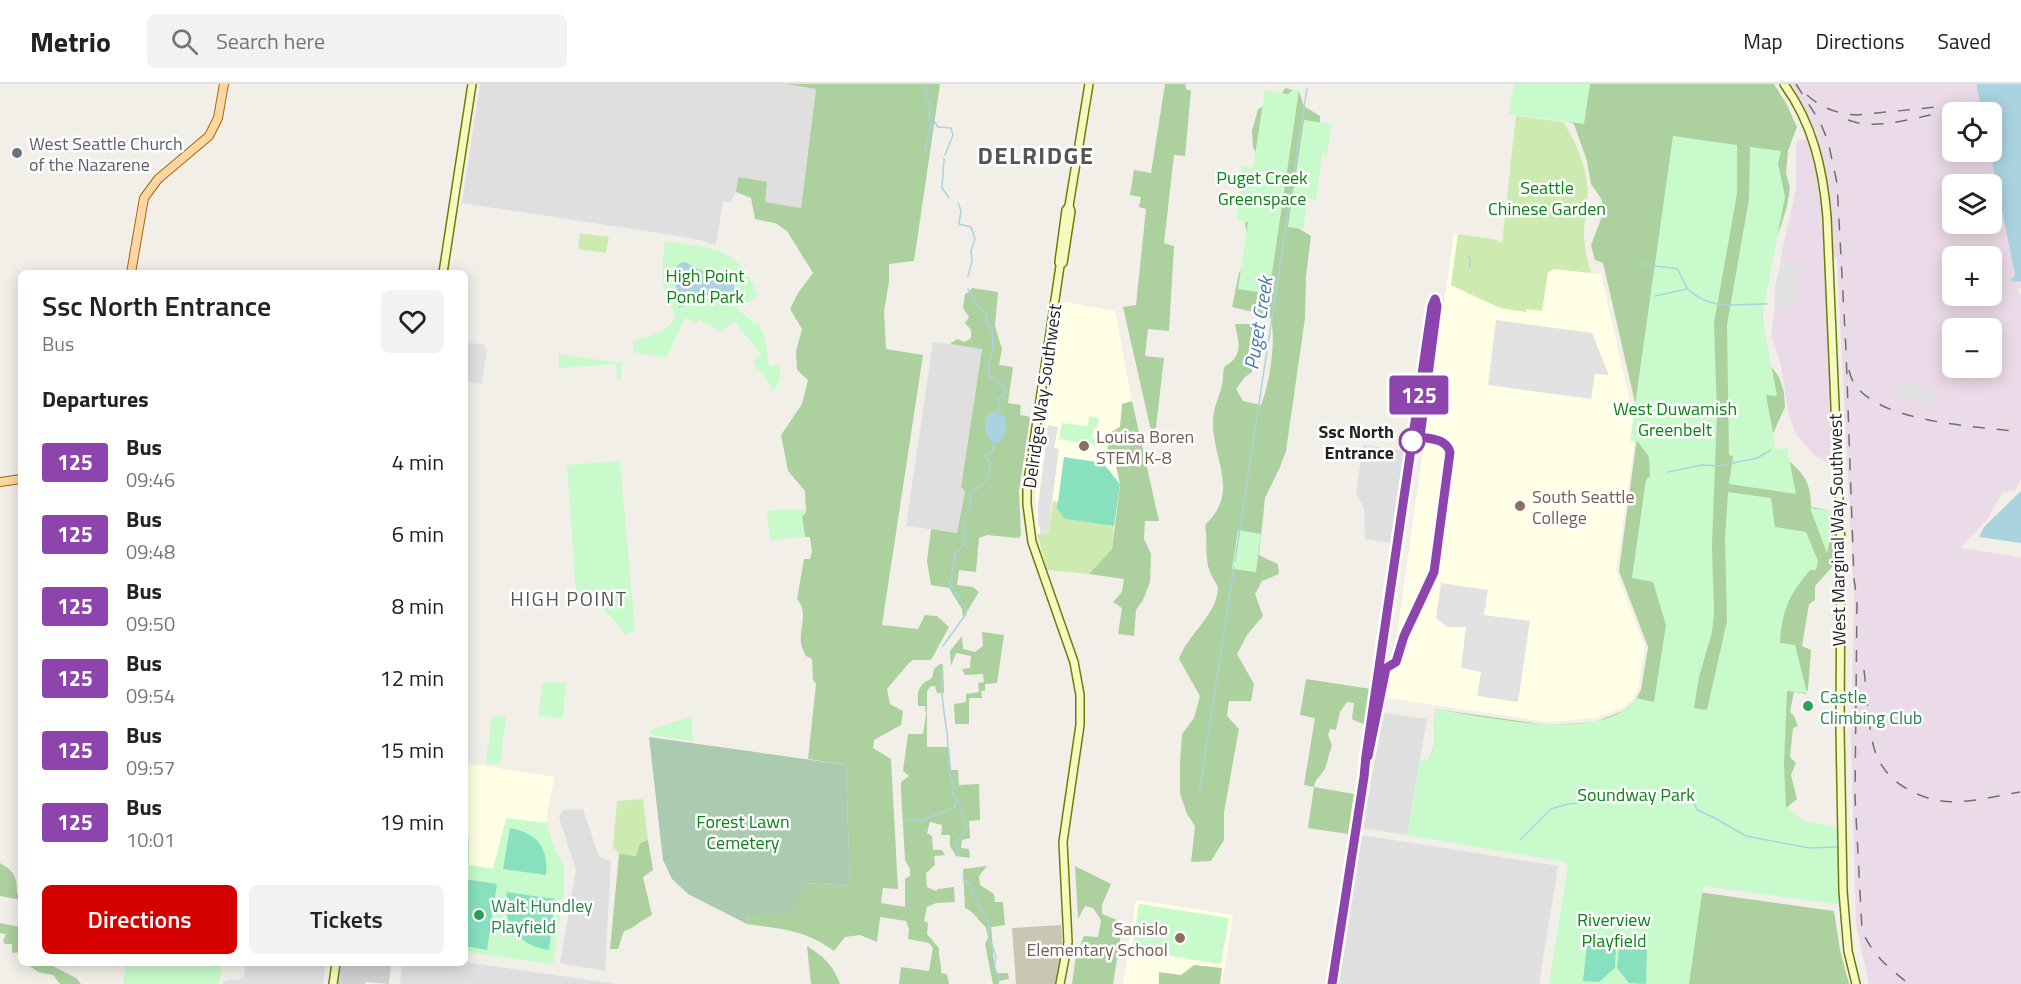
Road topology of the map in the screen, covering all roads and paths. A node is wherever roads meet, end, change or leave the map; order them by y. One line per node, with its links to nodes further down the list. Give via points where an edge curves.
1 (224, 84): 5 (main road, via 218,118 210,135 158,179 144,198)
2 (472, 84): 6 (main road)
3 (1089, 84): 11 (main road, Delridge Way Southwest, via 1070,206 1066,210 1027,488 1032,542 1074,663 1080,695 1079,731 1063,842 1068,942)
4 (1784, 84): 12 (main road, West Marginal Way Southwest, via 1813,138 1827,209 1841,547 1843,891 1848,951)
5 (132, 270)
6 (443, 270)
7 (18, 479): 8 (main road)
8 (0, 482)
9 (336, 966): 10 (main road)
10 (333, 984)
11 (1060, 984)
12 (1856, 984)

